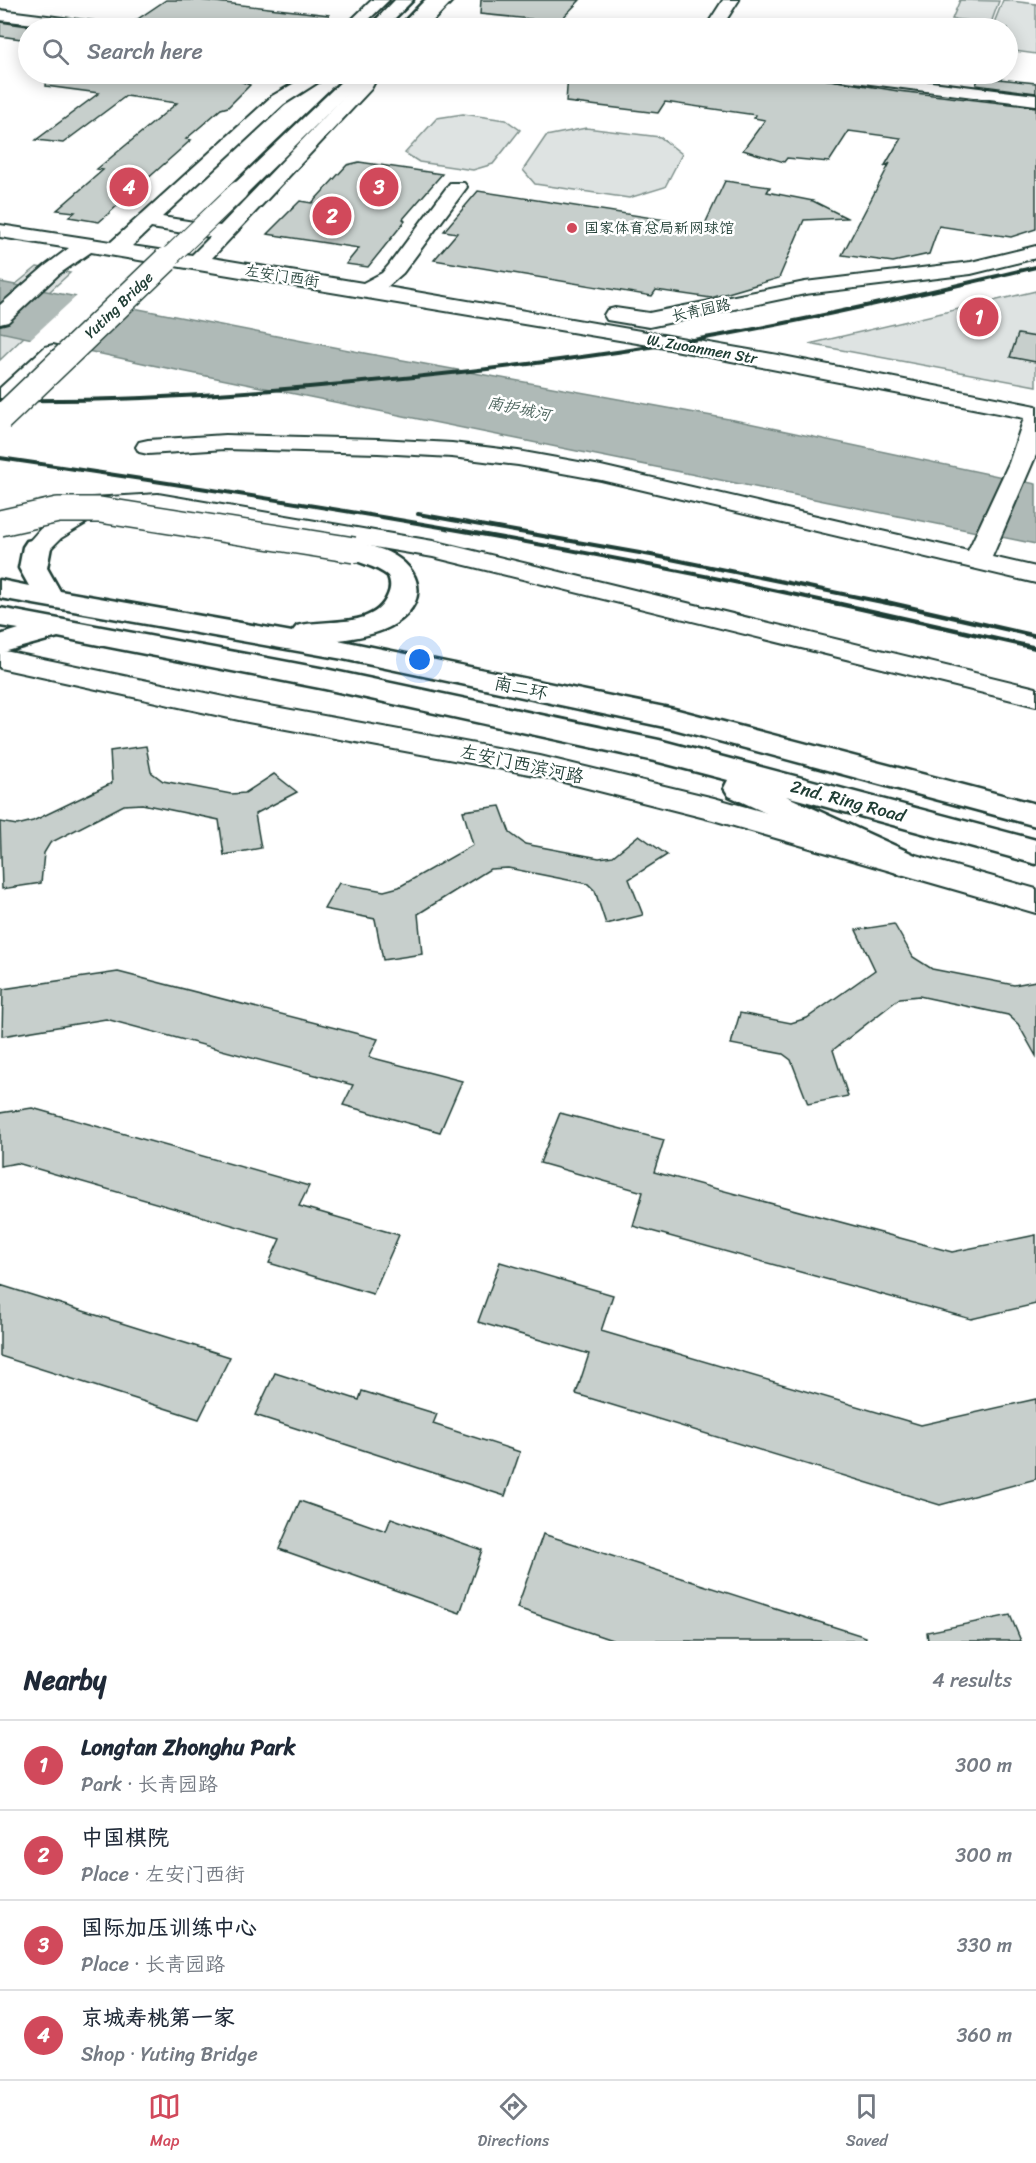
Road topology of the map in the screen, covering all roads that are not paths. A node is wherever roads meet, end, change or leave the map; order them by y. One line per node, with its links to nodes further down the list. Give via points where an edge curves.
1 (381, 0): 8 (street)
2 (405, 0): 9 (main road)
3 (434, 0): 10 (main road)
4 (445, 0): 11 (street)
5 (731, 0): 12 (street)
6 (0, 15): 7 (street)
7 (24, 18)
8 (362, 18)
9 (386, 18)
10 (420, 18)
11 (424, 18)
12 (719, 18)
13 (298, 84): 20 (street)
14 (312, 84): 20 (street)
15 (318, 84): 20 (main road)
16 (357, 84): 22 (main road)
17 (360, 84): 25 (street)
18 (910, 84): 19 (street)
19 (1036, 100)
20 (283, 112): 22 (main road); 23 (street)
21 (457, 187): 31 (street)
22 (227, 190): 34 (main road, Yuting Bridge); 37 (main road, Yuting Bridge, bridge)
23 (146, 221): 25 (street); 27 (street)
24 (0, 231): 26 (street, 左安门西街)
25 (225, 233): 30 (street)
26 (87, 245): 27 (street, 左安门西街); 33 (street, via 52,270)
27 (116, 249): 29 (street, 左安门西街)
28 (1036, 252): 31 (street, 长青园路, via 971,268 806,288 649,320)
29 (157, 256): 30 (street, 左安门西街); 35 (street)
30 (197, 262): 32 (street, 左安门西街)
31 (389, 277): 32 (street)
32 (368, 289): 36 (street, W. Zuoanmen Str, via 782,363)
33 (0, 317)
34 (0, 387)
35 (0, 401)
36 (1036, 415): 41 (street, via 1021,463)
37 (0, 419)
38 (148, 447): 41 (street, via 225,442 330,445 452,450 518,458)
39 (0, 523): 46 (main road, bridge, via 58,510 100,510 354,550 386,561 403,577 406,586 397,608 361,627 336,632)
40 (37, 547): 42 (main road); 45 (main road, via 33,568); 48 (street, via 52,532 101,503 158,502 433,549)
41 (981, 552): 43 (street)
42 (0, 568)
43 (1036, 575)
44 (0, 589): 45 (main road, 南二环)
45 (50, 598): 46 (main road, 南二环)
46 (245, 633): 50 (main road, 南二环, via 674,719)
47 (0, 641): 49 (main road, 南二环, via 57,628); 52 (street, 左安门西滨河路, via 248,712 540,766 714,809)
48 (1036, 697)
49 (659, 751): 51 (main road, 2nd. Ring Road); 52 (main road)
50 (1036, 815)
51 (1036, 852)
52 (901, 863): 53 (street, 左安门西滨河路)
53 (1036, 901)

